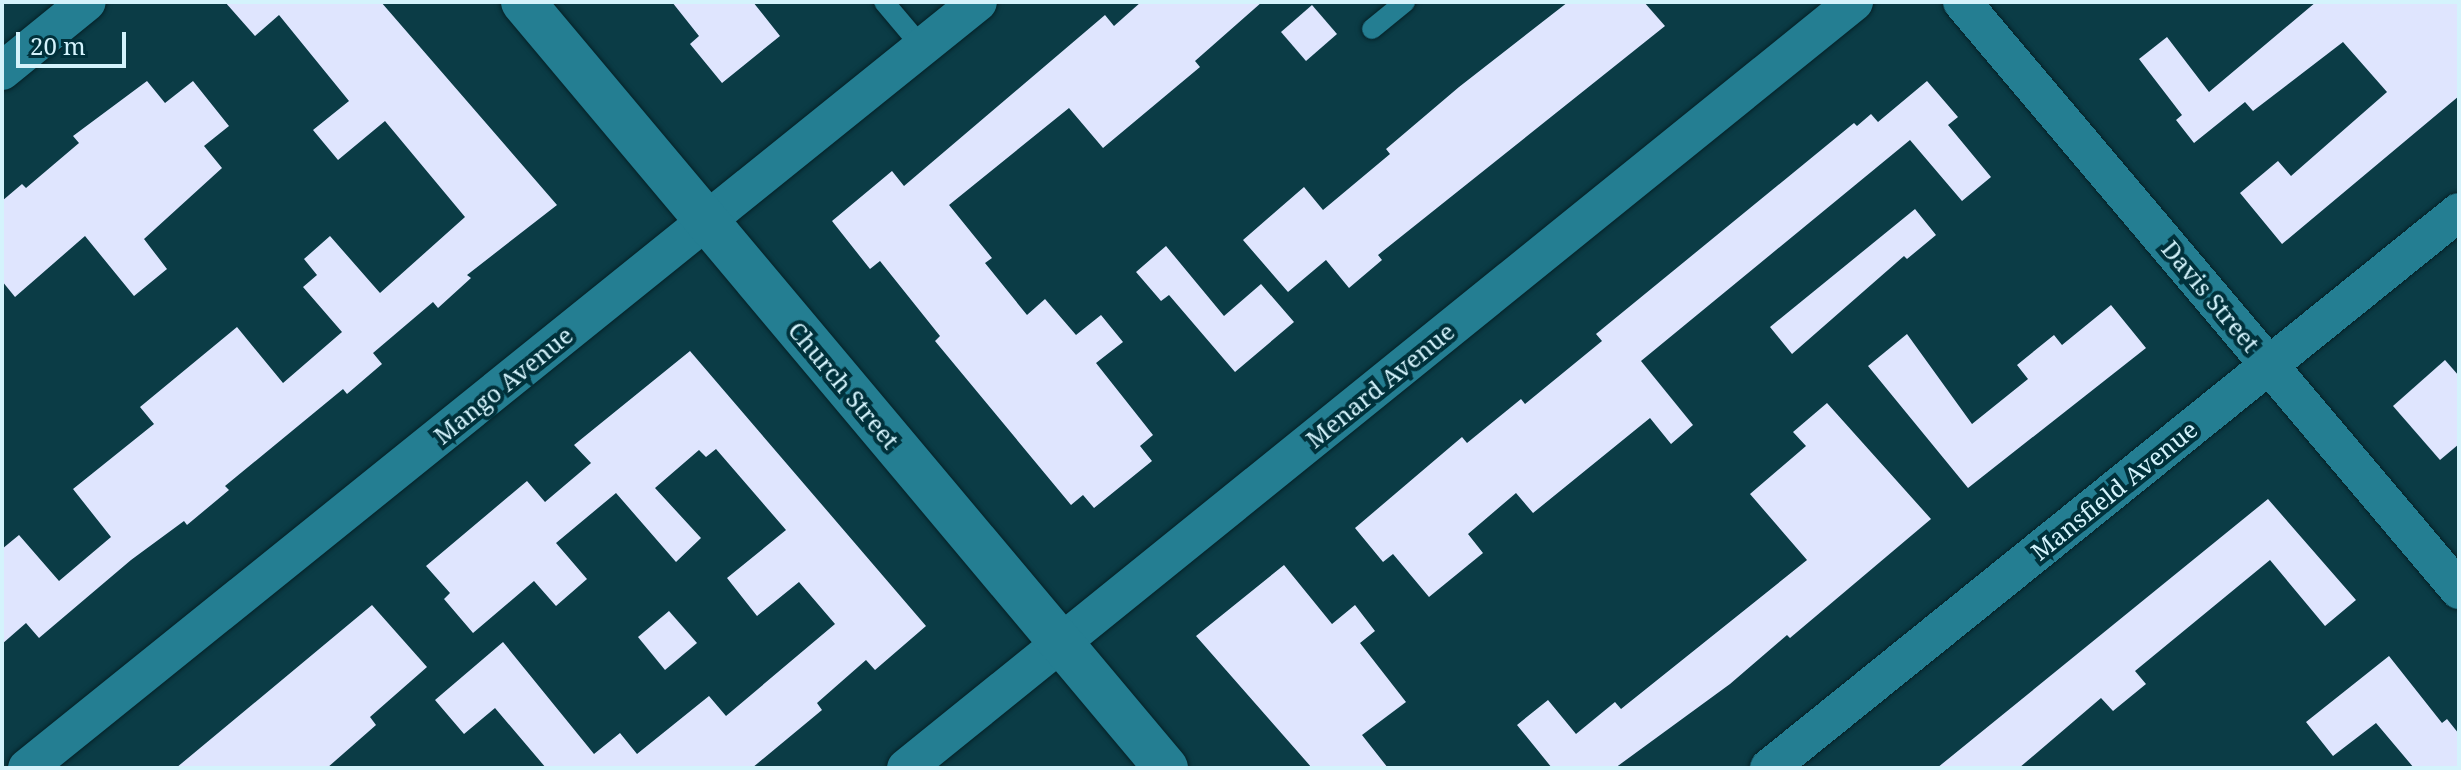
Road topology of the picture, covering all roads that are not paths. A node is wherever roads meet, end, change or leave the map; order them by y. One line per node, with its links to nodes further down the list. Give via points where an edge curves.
1 (87, 2): 10 (street)
2 (523, 2): 12 (street, Church Street)
3 (884, 2): 9 (lane)
4 (978, 2): 9 (street, Mango Avenue)
5 (1405, 2): 8 (lane)
6 (1854, 2): 15 (street, Menard Avenue)
7 (1962, 2): 13 (street, Davis Street)
8 (1372, 29)
9 (922, 47): 12 (street, Mango Avenue)
10 (2, 71)
11 (2459, 212): 13 (street, Mansfield Avenue)
12 (707, 221): 15 (street, Church Street); 16 (street, Mango Avenue)
13 (2269, 365): 14 (street, Davis Street); 19 (street, Mansfield Avenue)
14 (2456, 582)
15 (1061, 643): 17 (street, Menard Avenue); 18 (street, Church Street)
16 (27, 768)
17 (906, 768)
18 (1166, 768)
19 (1769, 768)

